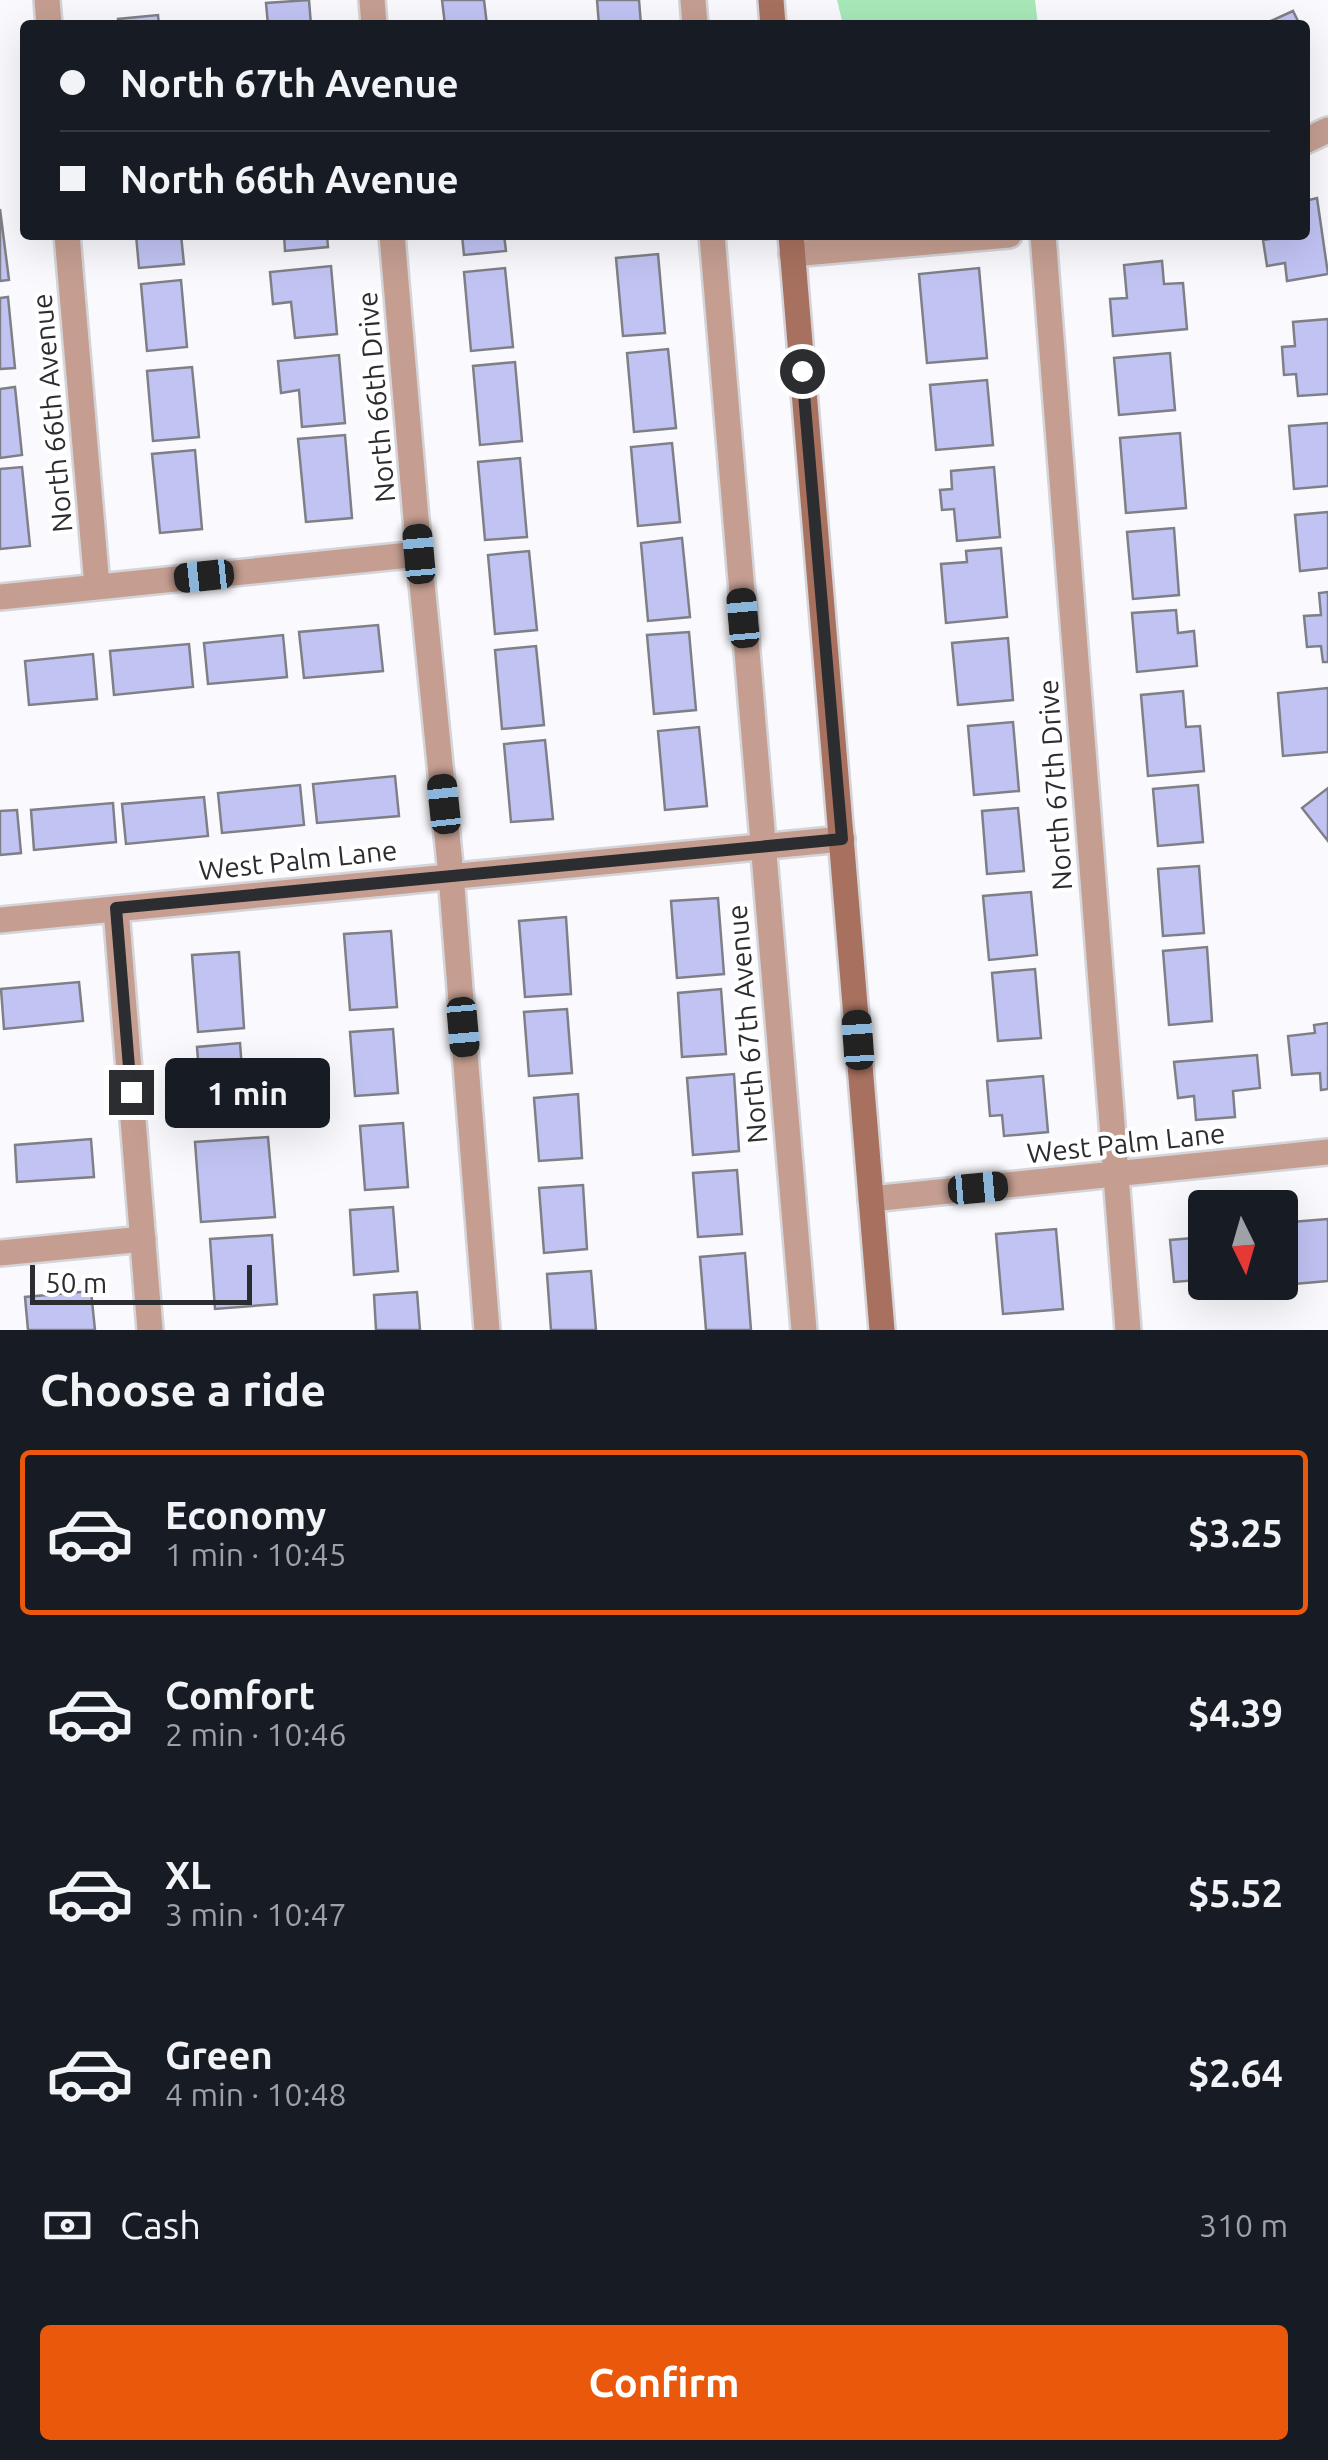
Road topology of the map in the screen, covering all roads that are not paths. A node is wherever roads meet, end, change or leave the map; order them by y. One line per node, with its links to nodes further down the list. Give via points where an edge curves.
1 (66, 240): 8 (street, North 66th Avenue)
2 (392, 240): 7 (street, North 66th Drive)
3 (712, 240): 11 (street, North 67th Avenue)
4 (888, 240): 6 (street)
5 (1043, 240): 16 (street, North 67th Drive)
6 (791, 244): 10 (main road)
7 (419, 554): 8 (street); 12 (street, North 66th Drive)
8 (96, 586): 9 (street)
9 (0, 596)
10 (842, 839): 11 (street, West Palm Lane); 17 (main road)
11 (762, 848): 12 (street, West Palm Lane); 22 (street, North 67th Avenue)
12 (452, 875): 13 (street, West Palm Lane); 21 (street, North 66th Drive)
13 (116, 908): 14 (street, West Palm Lane); 18 (street)
14 (0, 920)
15 (1328, 1152): 16 (street, West Palm Lane)
16 (1115, 1176): 17 (street, West Palm Lane); 24 (street, North 67th Drive)
17 (871, 1199): 23 (main road)
18 (143, 1240): 19 (street); 20 (street)
19 (0, 1253)
20 (150, 1330)
21 (487, 1330)
22 (804, 1330)
23 (882, 1330)
24 (1128, 1330)

